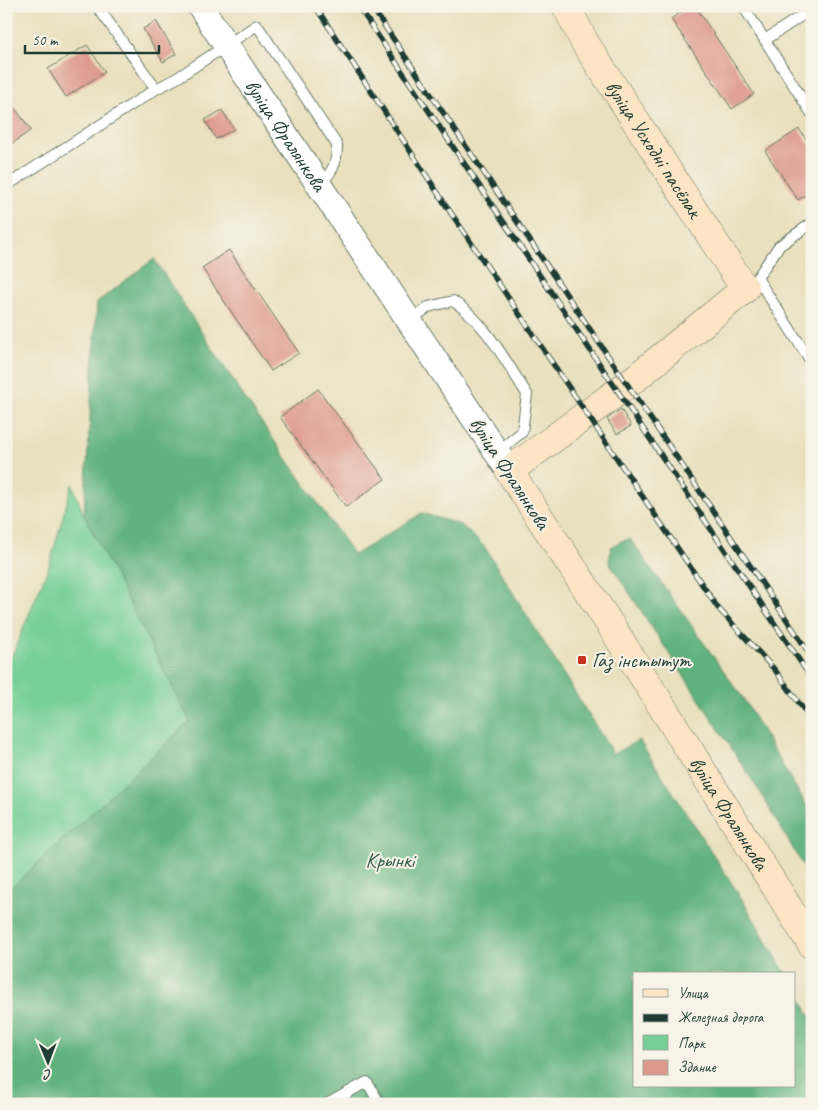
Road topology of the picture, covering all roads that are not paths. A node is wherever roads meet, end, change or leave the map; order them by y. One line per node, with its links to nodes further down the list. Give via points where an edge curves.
1 (97, 6): 8 (lane)
2 (200, 6): 7 (street, вуліца Фралянкова)
3 (566, 6): 13 (main road, вуліца Усходні пасёлак, via 584,42)
4 (743, 6): 6 (lane)
5 (810, 10): 6 (lane)
6 (764, 40): 9 (lane)
7 (226, 44): 8 (lane); 10 (street, вуліца Фралянкова); 10 (lane, via 257,25 337,145 337,157 330,176)
8 (156, 89): 11 (lane)
9 (812, 114)
10 (318, 184): 14 (street, вуліца Фралянкова)
11 (6, 186)
12 (812, 223): 13 (lane, via 779,246)
13 (751, 283): 15 (lane); 16 (main road, via 626,385)
14 (409, 321): 16 (street, вуліца Фралянкова); 16 (lane, via 428,307 453,301 466,309 500,352 527,394 522,432)
15 (812, 363)
16 (503, 462): 17 (main road, вуліца Фралянкова, via 615,632)
17 (812, 945)
18 (327, 1104): 19 (lane, via 367,1082)
19 (380, 1104)

